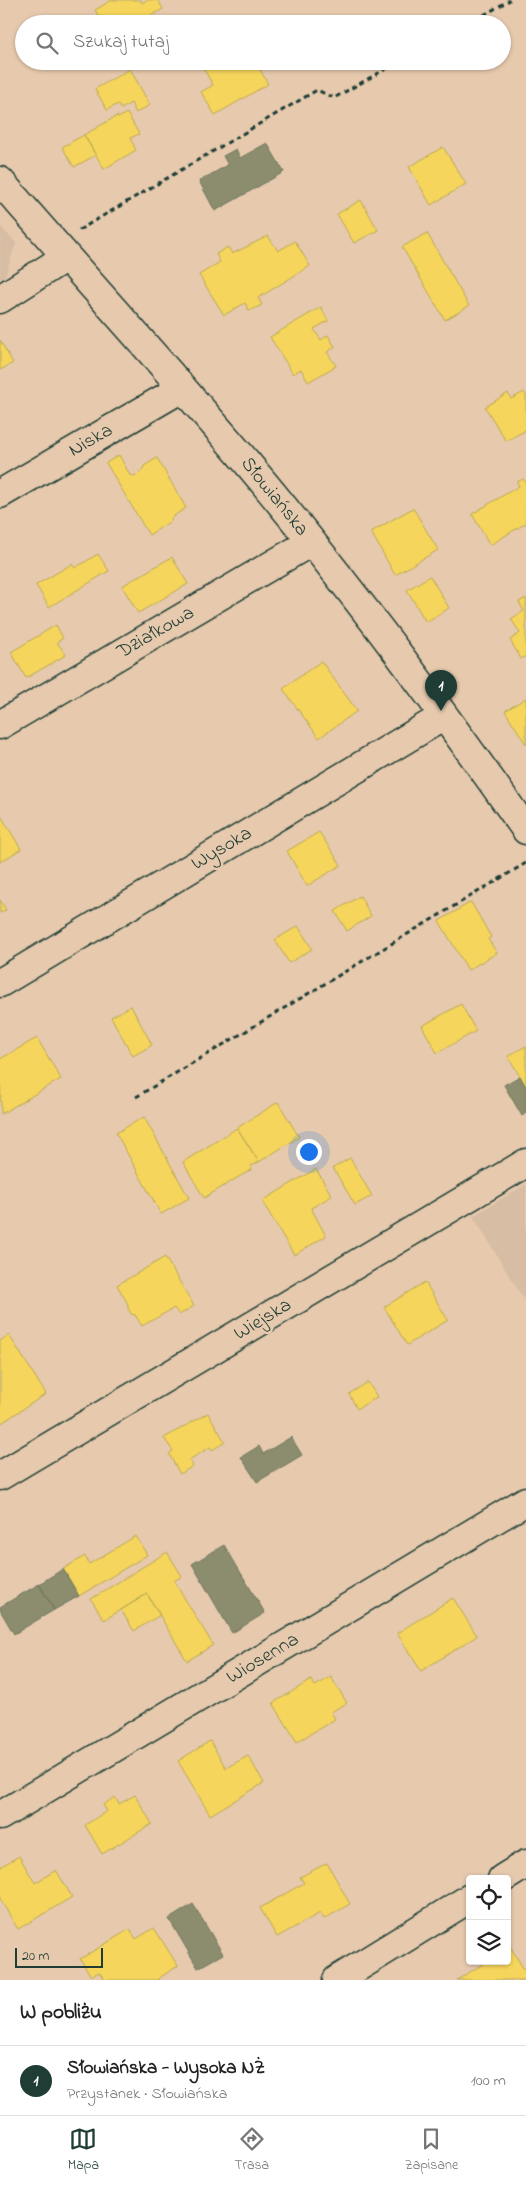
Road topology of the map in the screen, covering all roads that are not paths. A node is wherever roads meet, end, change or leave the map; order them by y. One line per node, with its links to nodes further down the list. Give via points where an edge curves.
1 (0, 181): 2 (street, Słowiańska)
2 (60, 250): 3 (street); 4 (street, Słowiańska)
3 (0, 299)
4 (182, 388): 5 (street, Niska); 6 (street, Słowiańska)
5 (0, 494)
6 (311, 542): 7 (street, Słowiańska); 8 (street, Działkowa)
7 (444, 716): 9 (street, Słowiańska); 10 (street, Wysoka)
8 (0, 725)
9 (526, 830)
10 (0, 982)
11 (526, 1163): 12 (street, Wiejska)
12 (0, 1476)
13 (526, 1501): 14 (street, Wiosenna)
14 (0, 1816)
15 (526, 1864): 16 (street)
16 (508, 1875)
17 (466, 1900): 18 (street)
18 (337, 1980)

